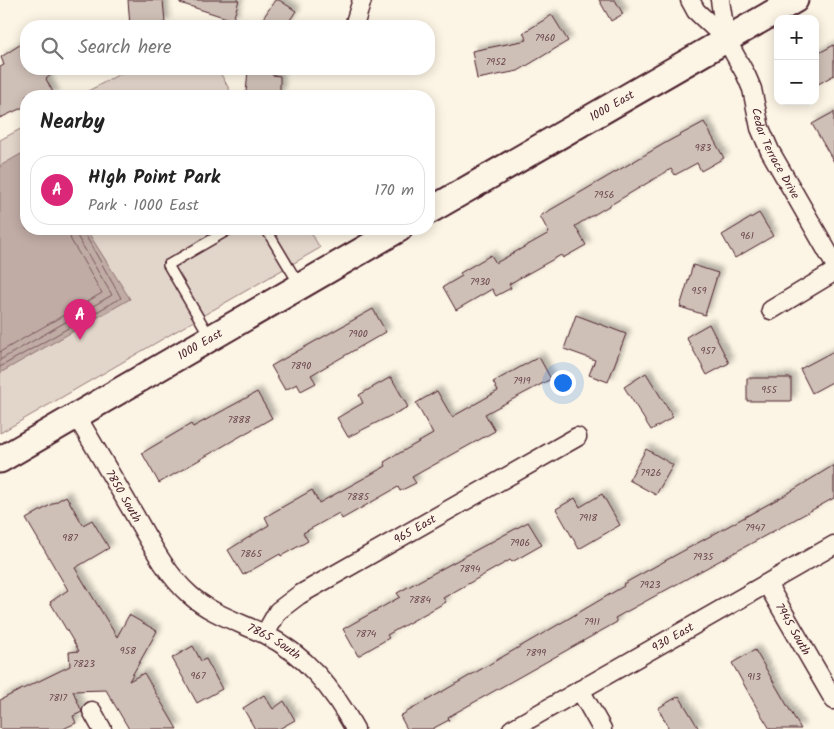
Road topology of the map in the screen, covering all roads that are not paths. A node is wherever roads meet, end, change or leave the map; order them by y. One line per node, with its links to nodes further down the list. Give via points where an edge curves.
1 (362, 0): 5 (street)
2 (690, 0): 6 (street, via 696,11)
3 (720, 0): 6 (street)
4 (795, 0): 6 (street, 1000 East)
5 (356, 20)
6 (726, 39): 7 (street, 1000 East); 11 (street, Cedar Terrace Drive, via 752,89 760,128 770,151)
7 (435, 209)
8 (220, 235): 15 (lane, via 168,265)
9 (270, 235): 13 (lane)
10 (389, 235): 13 (street, 1000 East)
11 (834, 263)
12 (834, 272): 14 (street)
13 (300, 286): 15 (street, 1000 East)
14 (771, 310)
15 (211, 338): 16 (street, 1000 East)
16 (76, 415): 18 (street, 1000 East); 20 (street, 7850 South)
17 (577, 437): 22 (street, 965 East, via 299,595 278,610)
18 (0, 460)
19 (834, 545): 21 (street, 930 East)
20 (172, 576): 22 (street, 7865 South, via 191,596 212,611)
21 (767, 584): 23 (street, 930 East); 24 (street, 7945 South)
22 (265, 634): 27 (street, 7865 South, via 288,647 328,686)
23 (580, 690): 28 (street, 930 East); 29 (street)
24 (834, 700)
25 (92, 711): 26 (street)
26 (102, 729)
27 (355, 729)
28 (512, 729)
29 (602, 729)

